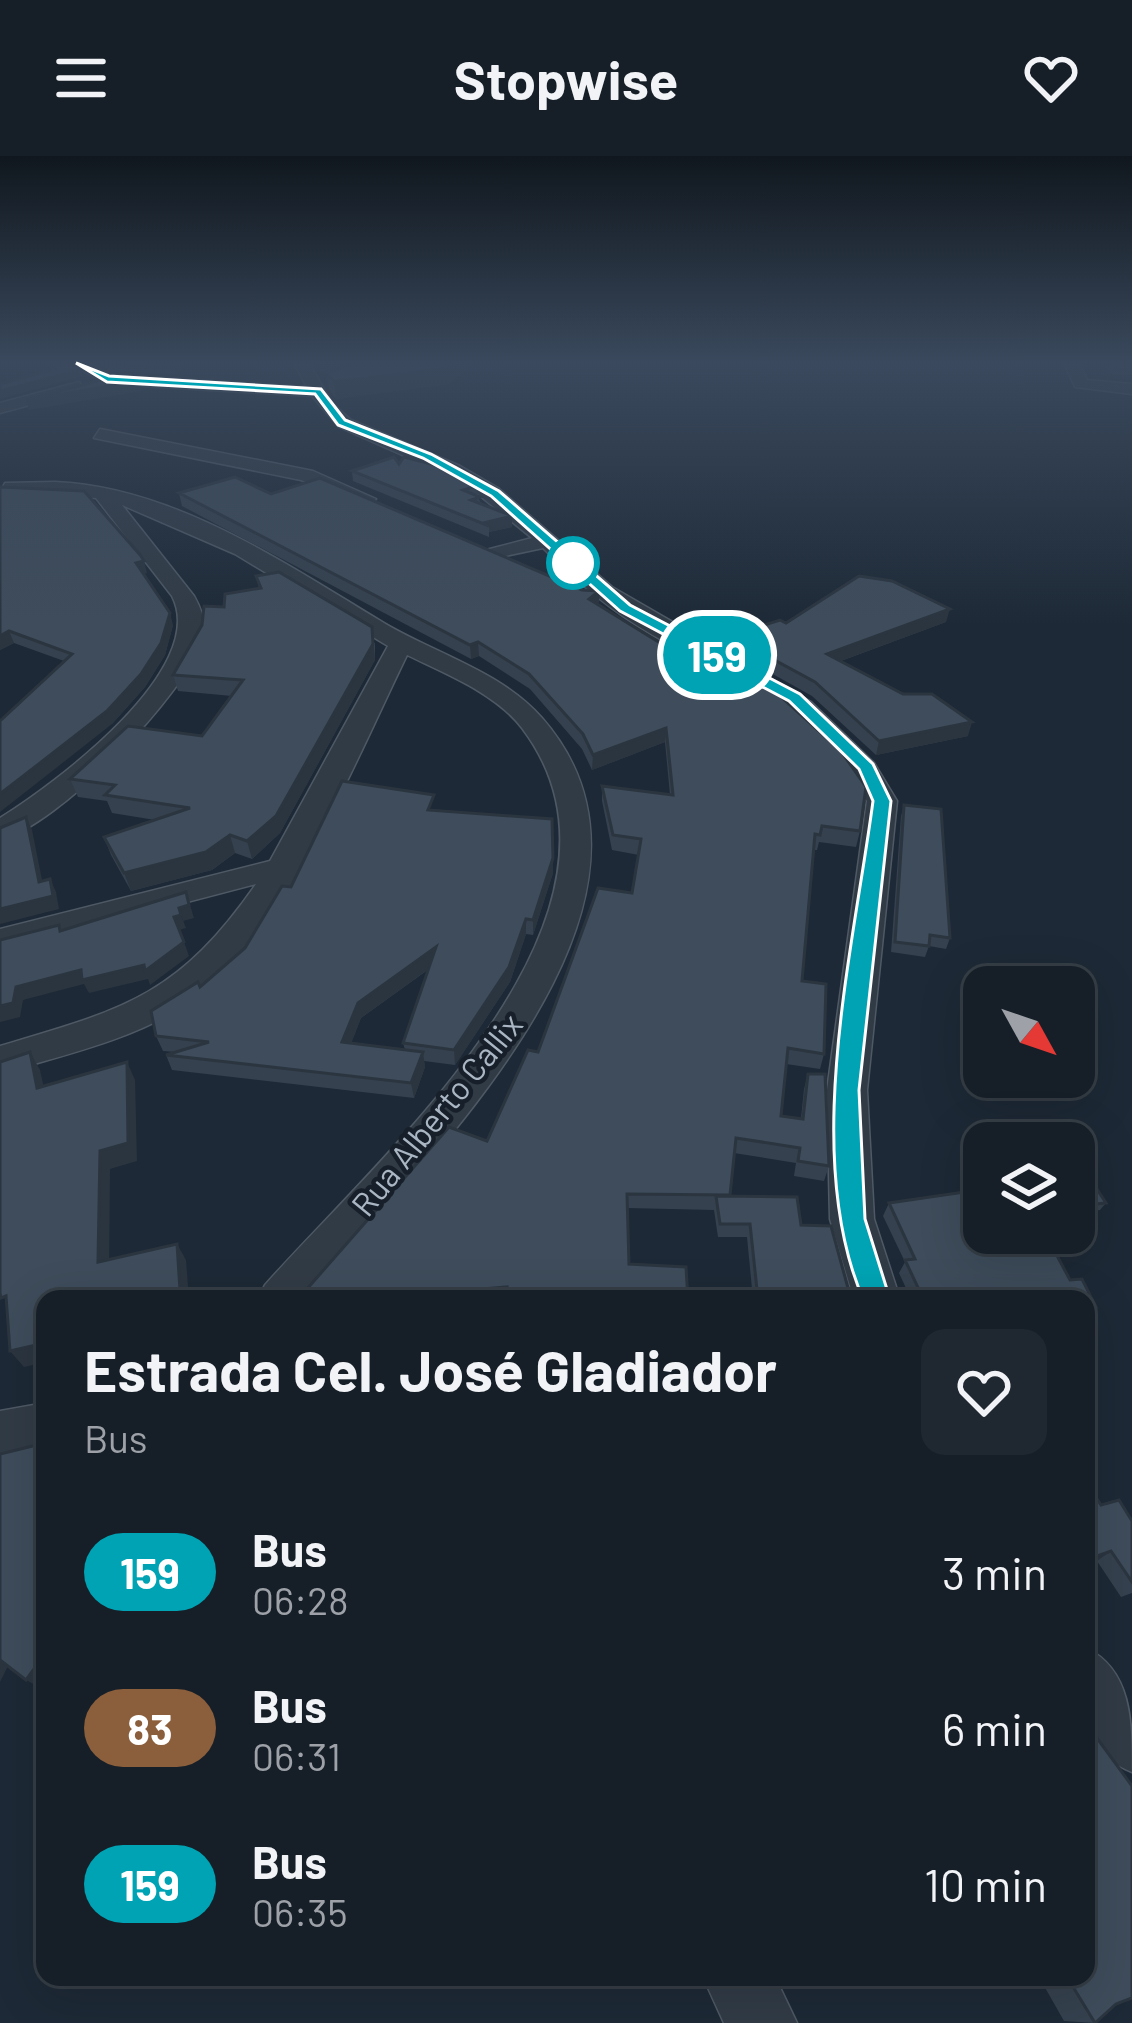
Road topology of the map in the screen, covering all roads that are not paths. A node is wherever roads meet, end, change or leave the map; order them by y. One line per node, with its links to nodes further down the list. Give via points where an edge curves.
1 (189, 452): 5 (street, via 306,476)
2 (411, 452): 6 (street, via 495,493)
3 (5, 489): 4 (street, Rua Alberto Callix)
4 (102, 493): 10 (street, Rua Alberto Callix, via 165,512); 11 (street, via 192,613 195,638 165,686 72,781)
5 (391, 510)
6 (545, 541): 7 (street, via 484,551); 9 (street)
7 (538, 573)
8 (560, 582): 9 (street)
9 (625, 608): 16 (street, via 795,698 867,767 882,801 847,1090 852,1219)
10 (401, 644): 12 (street); 15 (street, Rua Alberto Callix, via 497,688 538,729 570,790 579,868 534,992 469,1084)
11 (0, 831)
12 (280, 868): 13 (street); 14 (street, via 217,961 184,990 140,1015)
13 (0, 940)
14 (0, 1060)
15 (289, 1290)
16 (874, 1290)
17 (36, 1429): 18 (street)
18 (0, 1436)
19 (1095, 1690): 20 (street)
20 (1132, 1742)
21 (742, 1986): 22 (street)
22 (762, 2023)

